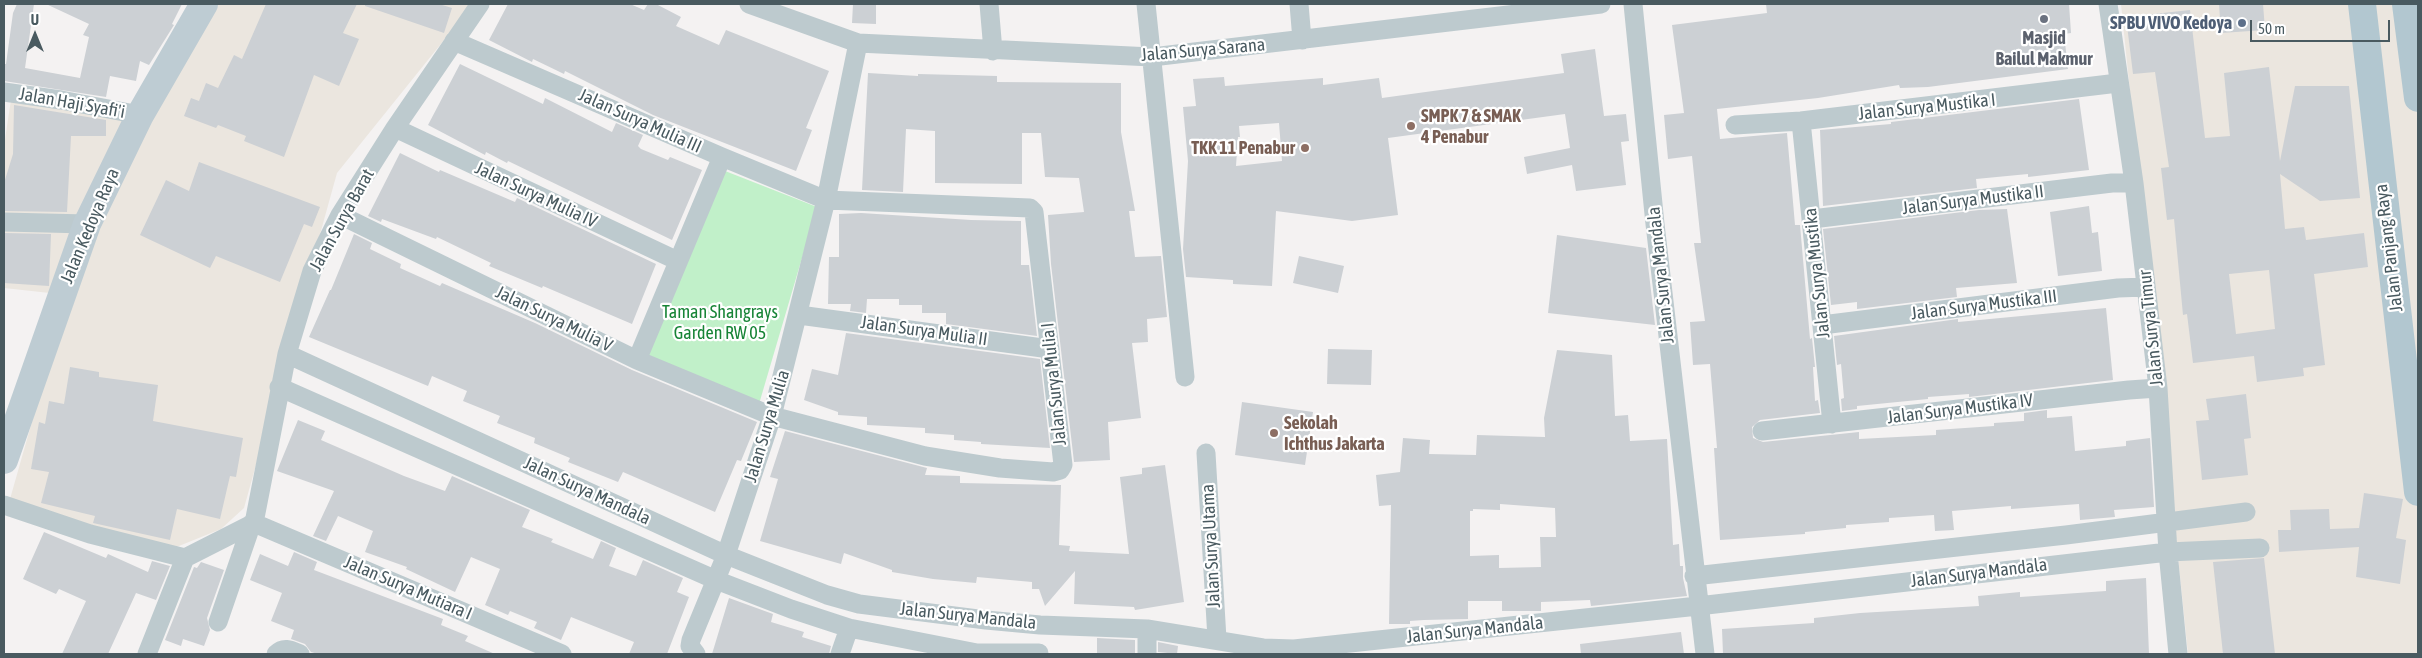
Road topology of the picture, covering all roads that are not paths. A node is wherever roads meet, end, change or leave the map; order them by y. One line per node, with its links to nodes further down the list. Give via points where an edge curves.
1 (204, 4): 20 (street, Jalan Kedoya Raya)
2 (480, 4): 13 (street, Jalan Surya Barat)
3 (749, 4): 14 (street, Jalan Surya Sarana)
4 (988, 4): 15 (street)
5 (1146, 4): 16 (street)
6 (1300, 4): 12 (street)
7 (1601, 4): 12 (street, Jalan Surya Sarana)
8 (1633, 4): 57 (street, Jalan Surya Mandala)
9 (2108, 4): 17 (street, Jalan Surya Timur)
10 (2362, 4): 46 (main road, Jalan Panjang Raya)
11 (2406, 4): 19 (main road)
12 (1302, 40): 16 (street, Jalan Surya Sarana)
13 (454, 41): 23 (street, Jalan Surya Barat); 24 (street, Jalan Surya Mulia III)
14 (858, 43): 15 (street, Jalan Surya Sarana); 26 (street, Jalan Surya Mulia)
15 (993, 51): 16 (street, Jalan Surya Sarana)
16 (1152, 57): 38 (street)
17 (2118, 83): 21 (street, Jalan Surya Mustika I); 25 (street, Jalan Surya Timur)
18 (4, 92): 20 (street, Jalan Haji Syafi'i)
19 (2418, 98)
20 (140, 115): 30 (street, Jalan Kedoya Raya)
21 (1801, 121): 22 (street, Jalan Surya Mustika I); 28 (street, Jalan Surya Mustika)
22 (1735, 125)
23 (395, 128): 27 (street, Jalan Surya Barat); 31 (street, Jalan Surya Mulia IV)
24 (722, 158): 26 (street, Jalan Surya Mulia III); 31 (street)
25 (2134, 183): 28 (street, Jalan Surya Mustika II); 32 (street, Jalan Surya Timur)
26 (826, 200): 33 (street, Jalan Surya Mulia); 35 (street, Jalan Surya Mulia I, via 1030,208 1034,212)
27 (340, 215): 36 (street, Jalan Surya Barat, via 312,271); 37 (street, Jalan Surya Mulia V)
28 (1812, 219): 34 (street, Jalan Surya Mustika)
29 (4, 222): 30 (street)
30 (87, 224): 45 (street, Jalan Kedoya Raya)
31 (678, 261): 37 (street)
32 (2146, 287): 34 (street, Jalan Surya Mustika III); 40 (street, Jalan Surya Timur)
33 (799, 315): 35 (street, Jalan Surya Mulia II); 41 (street, Jalan Surya Mulia)
34 (1822, 325): 42 (street, Jalan Surya Mustika)
35 (1050, 349): 41 (street, Jalan Surya Mulia I, via 1062,465 1060,470 1053,472 1000,468 925,456)
36 (287, 354): 39 (street, Jalan Surya Barat); 54 (street, Jalan Surya Mandala)
37 (637, 360): 41 (street, Jalan Surya Mulia V)
38 (1185, 377)
39 (279, 387): 50 (street, Jalan Surya Barat); 58 (street, Jalan Surya Mandala)
40 (2158, 388): 42 (street, Jalan Surya Mustika IV); 49 (street, Jalan Surya Timur)
41 (772, 416): 54 (street, Jalan Surya Mulia)
42 (1832, 424): 43 (street, Jalan Surya Mustika IV)
43 (1762, 431)
44 (1206, 453): 64 (street, Jalan Surya Utama)
45 (4, 460)
46 (2418, 492)
47 (4, 505): 55 (street, via 90,534)
48 (2246, 512): 49 (street, Jalan Surya Mandala)
49 (2166, 522): 51 (street, Jalan Surya Mandala); 53 (street, Jalan Surya Timur)
50 (253, 523): 55 (street); 60 (street, Jalan Surya Barat); 69 (street, Jalan Surya Mutiara I)
51 (1966, 545): 56 (street); 57 (street, Jalan Surya Mandala)
52 (2260, 548): 53 (street, Jalan Surya Mandala)
53 (2168, 552): 56 (street, Jalan Surya Mandala); 75 (street, Jalan Surya Timur)
54 (726, 555): 58 (street, Jalan Surya Mulia); 61 (street, Jalan Surya Mandala, via 794,584 859,604)
55 (185, 558): 66 (street)
56 (1969, 574): 59 (street, Jalan Surya Mandala)
57 (1694, 576): 59 (street, Jalan Surya Mandala)
58 (716, 580): 62 (street, Jalan Surya Mandala); 70 (street, Jalan Surya Mulia, via 691,640 690,646)
59 (1698, 606): 64 (street, Jalan Surya Mandala, via 1294,649 1263,648); 74 (street, Jalan Surya Mandala)
60 (218, 622)
61 (1040, 625): 63 (street, Jalan Surya Mandala); 72 (street)
62 (849, 628): 65 (street, Jalan Surya Mandala); 71 (street)
63 (1147, 629): 64 (street, Jalan Surya Mandala); 73 (street)
64 (1217, 639)
65 (977, 653): 72 (street, Jalan Surya Mandala)
66 (147, 654)
67 (276, 654): 68 (street, via 288,648)
68 (300, 654)
69 (562, 654)
70 (696, 654)
71 (840, 654)
72 (1039, 654)
73 (1147, 654)
74 (1705, 654)
75 (2178, 654)

